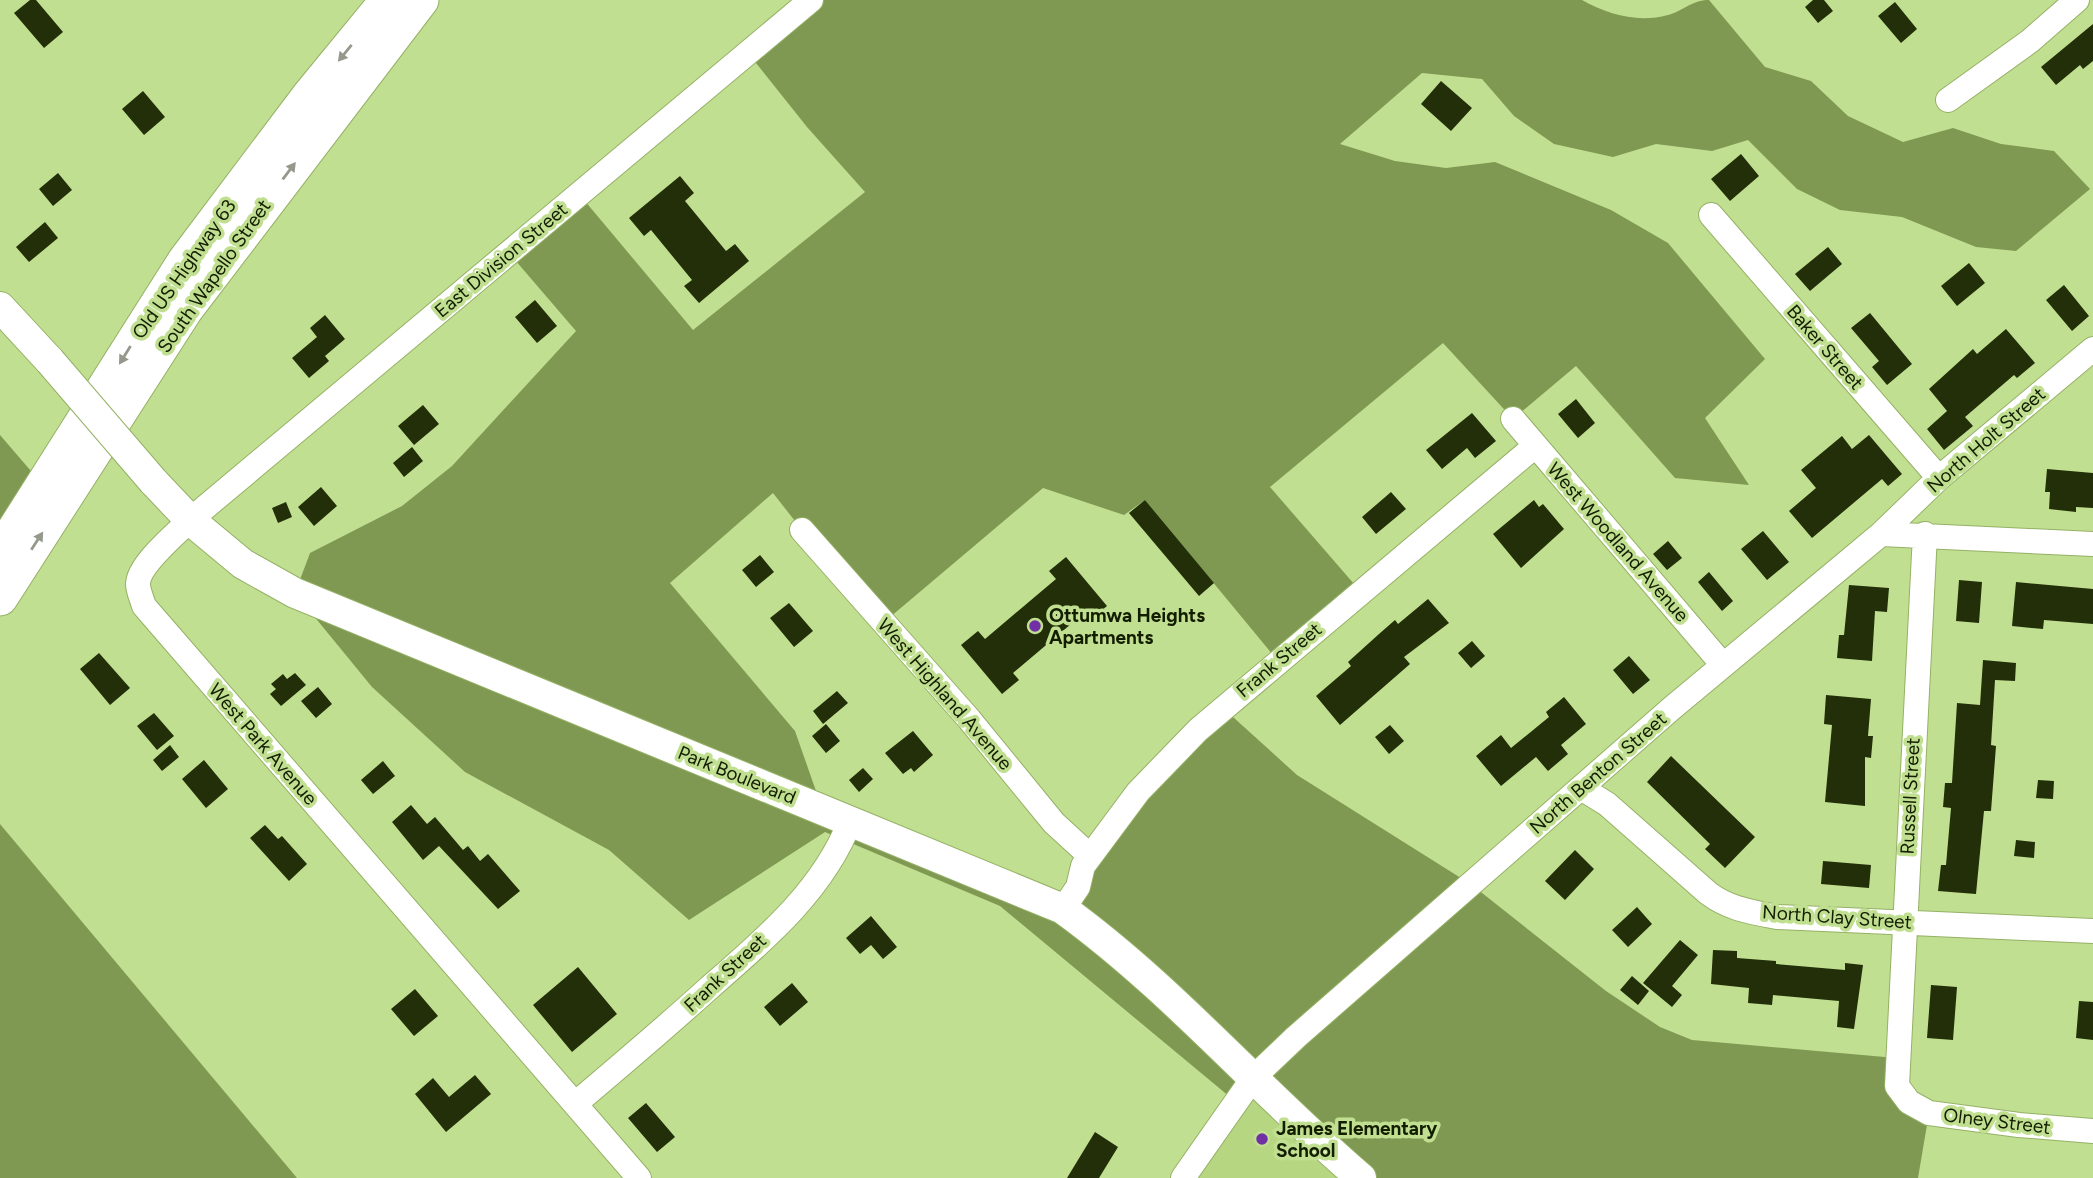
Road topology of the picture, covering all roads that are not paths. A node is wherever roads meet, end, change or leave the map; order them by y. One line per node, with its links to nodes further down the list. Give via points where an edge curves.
1 (388, 0): 17 (highway, Old US Highway 63, one-way to 17, via 185,261)
2 (421, 0): 18 (highway, South Wapello Street, one-way to 2, via 185,310)
3 (811, 0): 12 (street, East Division Street)
4 (2077, 0): 5 (street, via 2030,41)
5 (1948, 100)
6 (1711, 215): 11 (street, Baker Street)
7 (0, 307): 12 (main road, bridge)
8 (2093, 349): 11 (street, North Holt Street)
9 (1513, 419): 10 (street, West Woodland Avenue)
10 (1535, 446): 19 (street, West Woodland Avenue); 22 (street, Frank Street, via 1198,730 1138,792)
11 (1939, 478): 14 (street, North Holt Street)
12 (190, 520): 21 (main road, Park Boulevard, via 243,564 295,593); 28 (street, West Park Avenue, via 141,573 138,584 144,606)
13 (802, 530): 22 (street, West Highland Avenue, via 1054,823)
14 (1881, 534): 15 (street); 19 (street, North Benton Street)
15 (1924, 534): 16 (street); 24 (street, Russell Street)
16 (2093, 544)
17 (0, 552)
18 (0, 598)
19 (1723, 665): 20 (street, North Benton Street)
20 (1581, 788): 24 (street, North Clay Street, via 1725,905 1777,916); 27 (street, North Benton Street)
21 (850, 821): 23 (main road, Park Boulevard); 28 (street, Frank Street, via 821,877 792,909 715,983)
22 (1090, 856): 23 (street, Frank Street)
23 (1063, 909): 27 (main road, Park Boulevard, via 1113,946)
24 (1904, 922): 25 (street, North Clay Street); 26 (street, Russell Street)
25 (2093, 931)
26 (1896, 1058): 29 (street, Olney Street, via 1897,1086 1909,1102 1929,1113)
27 (1253, 1079): 31 (street, North Benton Street); 32 (main road, Park Boulevard)
28 (575, 1104): 30 (street, West Park Avenue)
29 (2093, 1130)
30 (639, 1178)
31 (1183, 1178)
32 (1361, 1178)

